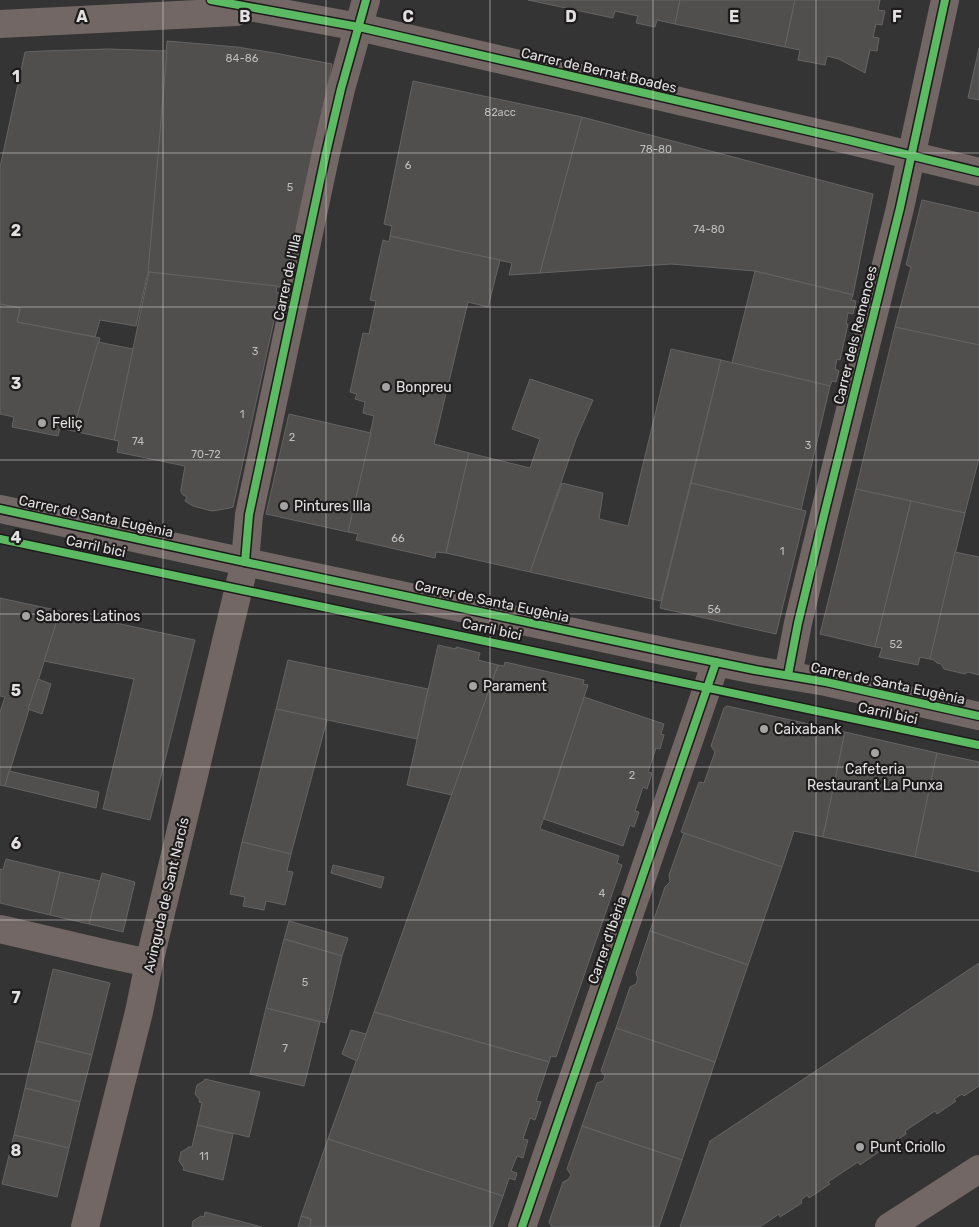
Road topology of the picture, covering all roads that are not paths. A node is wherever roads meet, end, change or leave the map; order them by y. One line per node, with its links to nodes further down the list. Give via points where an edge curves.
1 (211, 0): 4 (street, Carrer de Bernat Boades)
2 (366, 0): 6 (street, Carrer de l'Illa)
3 (945, 0): 7 (street, Carrer dels Remences)
4 (270, 11): 5 (street); 6 (street, Carrer de Bernat Boades)
5 (0, 24)
6 (359, 27): 7 (street, Carrer de Bernat Boades); 10 (street, Carrer de l'Illa, via 319,183 249,515)
7 (911, 156): 8 (street, Carrer de Bernat Boades); 12 (street, Carrer dels Remences)
8 (979, 172)
9 (0, 508): 10 (street, Carrer de Santa Eugènia)
10 (245, 562): 11 (street, Carrer de Santa Eugènia); 15 (street, Avinguda de Sant Narcís)
11 (716, 662): 12 (street, Carrer de Santa Eugènia); 18 (street, Carrer d'Ibèria)
12 (788, 675): 13 (street, Carrer de Santa Eugènia)
13 (979, 716)
14 (0, 929): 15 (street)
15 (149, 963): 17 (street, Avinguda de Sant Narcís)
16 (979, 1169): 19 (street)
17 (84, 1227)
18 (522, 1227)
19 (889, 1227)

